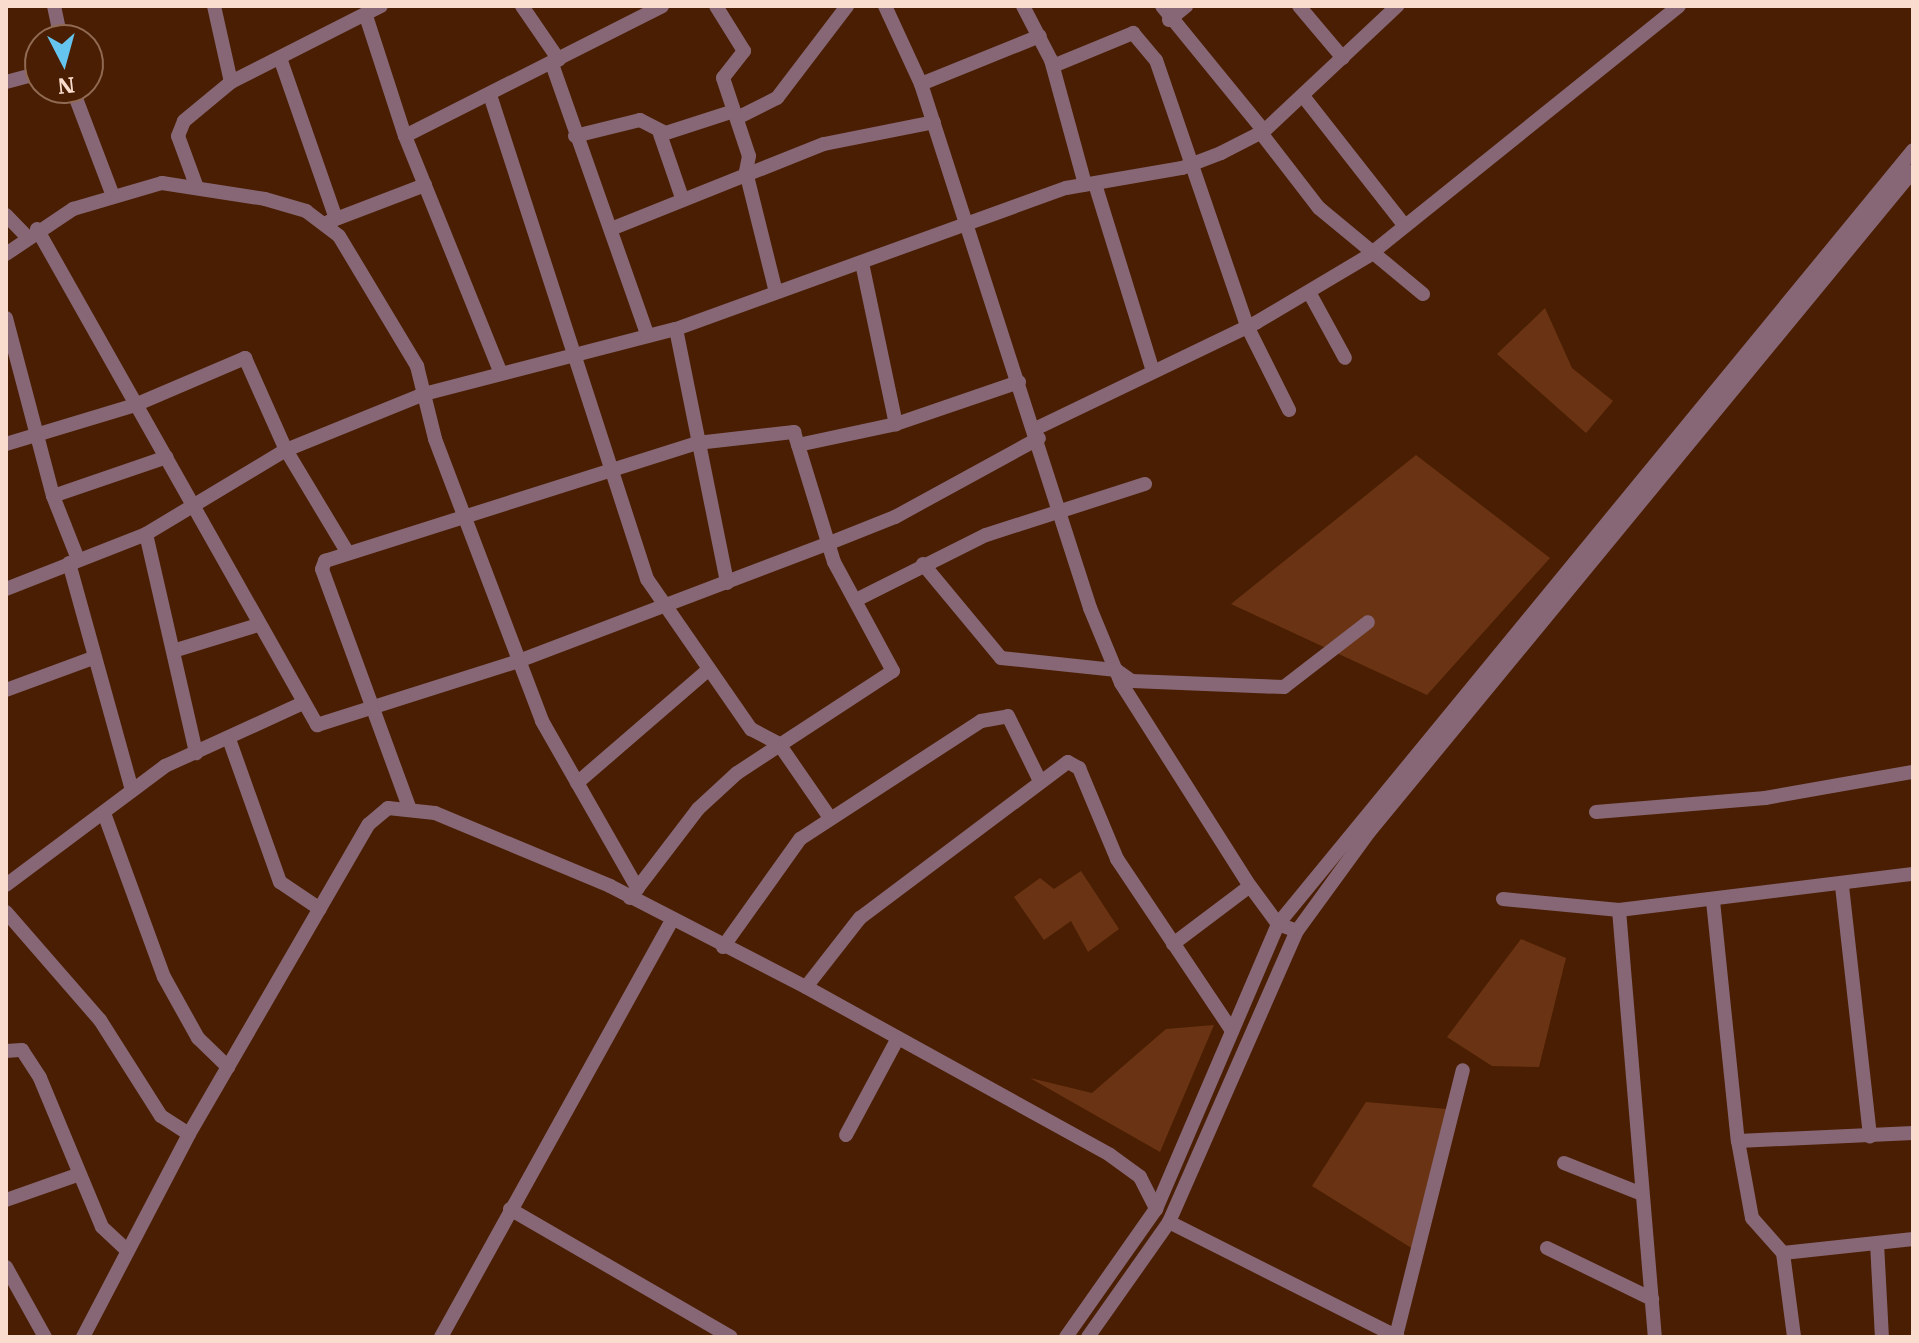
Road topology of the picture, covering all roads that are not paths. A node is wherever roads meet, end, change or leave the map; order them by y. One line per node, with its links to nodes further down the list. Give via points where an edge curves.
1 (214, 6): 20 (street)
2 (381, 6): 14 (street)
3 (522, 6): 18 (street)
4 (662, 6): 18 (street)
5 (716, 6): 25 (street, via 744,51 722,74)
6 (847, 6): 25 (street, via 777,98)
7 (885, 6): 21 (street)
8 (1023, 6): 15 (street)
9 (1186, 6): 13 (street)
10 (1299, 6): 17 (street)
11 (1397, 6): 17 (street)
12 (1679, 6): 43 (street)
13 (1166, 13): 27 (street)
14 (366, 16): 16 (street); 29 (street)
15 (1040, 36): 19 (street); 21 (street)
16 (280, 58): 20 (street); 41 (street)
17 (1343, 58): 23 (street)
18 (555, 62): 22 (street); 30 (street)
19 (1053, 66): 32 (street, via 1133,33 1156,60); 35 (street)
20 (231, 82): 36 (street, via 180,128)
21 (921, 84): 26 (street)
22 (490, 95): 29 (street); 56 (street)
23 (1303, 96): 27 (street); 43 (street)
24 (78, 104): 38 (street)
25 (736, 115): 28 (street); 34 (street)
26 (934, 122): 34 (street, via 847,138); 42 (street)
27 (1262, 132): 32 (street); 47 (street)
28 (660, 134): 30 (street, via 640,120); 39 (street)
29 (405, 136): 37 (street)
30 (575, 136): 44 (street)
31 (1913, 150): 119 (street)
32 (1194, 164): 35 (street); 53 (street)
33 (1913, 171): 120 (street, via 1369,832)
34 (746, 172): 39 (street); 49 (street)
35 (1090, 184): 42 (street); 59 (street)
36 (196, 185): 38 (street, via 162,183); 41 (street)
37 (425, 185): 41 (street); 58 (street)
38 (113, 196): 45 (street)
39 (682, 198): 44 (street)
40 (6, 215): 45 (street)
41 (330, 221): 61 (street, via 396,326)
42 (961, 221): 48 (street); 60 (street)
43 (1405, 226): 47 (street)
44 (611, 229): 55 (street)
45 (32, 233): 46 (street); 62 (street)
46 (6, 254)
47 (1368, 256): 50 (street); 51 (street)
48 (862, 263): 49 (street); 64 (street)
49 (776, 292): 54 (street)
50 (1309, 292): 53 (street); 57 (street)
51 (1423, 294)
52 (6, 318): 66 (street)
53 (1247, 326): 59 (street); 63 (street)
54 (676, 329): 55 (street); 67 (street)
55 (648, 336): 56 (street)
56 (578, 356): 58 (street); 72 (street)
57 (1345, 358)
58 (500, 371): 61 (street)
59 (1153, 371): 65 (street)
60 (1019, 382): 64 (street); 65 (street)
61 (424, 394): 70 (street); 77 (street)
62 (135, 405): 66 (street); 70 (street, via 245,358); 71 (street)
63 (1289, 410)
64 (896, 424): 69 (street)
65 (1037, 433): 76 (street); 79 (street, via 895,517)
66 (39, 437): 68 (street); 74 (street)
67 (697, 443): 69 (street, via 789,430); 72 (street); 83 (street)
68 (6, 444)
69 (798, 445): 79 (street)
70 (286, 450): 75 (street); 80 (street)
71 (167, 457): 74 (street); 75 (street)
72 (612, 467): 77 (street); 86 (street, via 629,535)
73 (1145, 484): 76 (street)
74 (53, 496): 81 (street)
75 (194, 501): 78 (street); 88 (street)
76 (1060, 510): 82 (street); 93 (street)
77 (467, 512): 80 (street); 91 (street)
78 (146, 534): 81 (street); 89 (street)
79 (827, 544): 83 (street); 85 (street)
80 (348, 553): 96 (street, via 322,569)
81 (73, 561): 84 (street); 90 (street)
82 (923, 564): 85 (street); 93 (street, via 1001,658)
83 (727, 583): 86 (street)
84 (6, 589)
85 (856, 600): 98 (street, via 893,671)
86 (665, 607): 91 (street); 92 (street)
87 (1368, 622): 93 (street, via 1284,687 1132,681)
88 (258, 625): 89 (street); 95 (street)
89 (173, 651): 99 (street)
90 (93, 658): 94 (street); 103 (street)
91 (516, 662): 96 (street); 102 (street)
92 (708, 670): 98 (street, via 751,729); 102 (street)
93 (1116, 670): 110 (street)
94 (6, 690)
95 (301, 704): 96 (street, via 317,725); 97 (street)
96 (373, 710): 104 (street)
97 (229, 739): 99 (street); 115 (street, via 280,882)
98 (779, 744): 107 (street); 112 (street, via 698,809)
99 (196, 753): 103 (street)
100 (1913, 772): 105 (street, via 1765,798)
101 (1039, 779): 107 (street, via 1001,714); 121 (street, via 1062,763 1079,768 1094,815); 123 (street, via 860,918)
102 (577, 783): 112 (street)
103 (132, 790): 106 (street)
104 (409, 807): 112 (street); 115 (street, via 388,808 369,824)
105 (1596, 812)
106 (105, 816): 109 (street); 127 (street, via 164,977 198,1038)
107 (830, 818): 122 (street, via 780,862)
108 (1913, 874): 111 (street)
109 (6, 885)
110 (1250, 886): 119 (street); 121 (street)
111 (1842, 886): 114 (street); 132 (street)
112 (634, 894): 118 (street)
113 (1503, 899): 116 (street)
114 (1713, 901): 116 (street); 133 (street)
115 (320, 909): 127 (street)
116 (1619, 910): 136 (street)
117 (6, 912): 130 (street, via 100,1020 161,1116)
118 (672, 921): 122 (street); 138 (street)
119 (1278, 924): 120 (street); 124 (street)
120 (1297, 931): 140 (street)
121 (1173, 944): 124 (street)
122 (723, 947): 123 (street)
123 (806, 987): 125 (street)
124 (1232, 1031): 139 (street)
125 (898, 1038): 131 (street); 139 (street, via 1110,1155 1140,1177)
126 (6, 1051): 135 (street, via 22,1050 40,1078)
127 (228, 1067): 130 (street)
128 (1463, 1070): 148 (street)
129 (1913, 1133): 132 (street)
130 (189, 1134): 144 (street)
131 (846, 1135)
132 (1870, 1136): 133 (street)
133 (1738, 1141): 145 (street, via 1752,1218)
134 (1564, 1163): 136 (street)
135 (80, 1174): 137 (street); 144 (street, via 102,1227)
136 (1642, 1194): 147 (street)
137 (6, 1200)
138 (510, 1209): 151 (street); 152 (street)
139 (1156, 1209): 153 (street)
140 (1169, 1222): 148 (street); 154 (street)
141 (1913, 1239): 142 (street)
142 (1877, 1243): 145 (street); 157 (street)
143 (1547, 1248): 147 (street)
144 (128, 1251): 150 (street)
145 (1783, 1253): 156 (street)
146 (6, 1267): 149 (street)
147 (1652, 1299): 155 (street)
148 (1397, 1336)
149 (45, 1337)
150 (83, 1337)
151 (441, 1337)
152 (731, 1337)
153 (1066, 1337)
154 (1088, 1337)
155 (1655, 1337)
156 (1794, 1337)
157 (1882, 1337)

